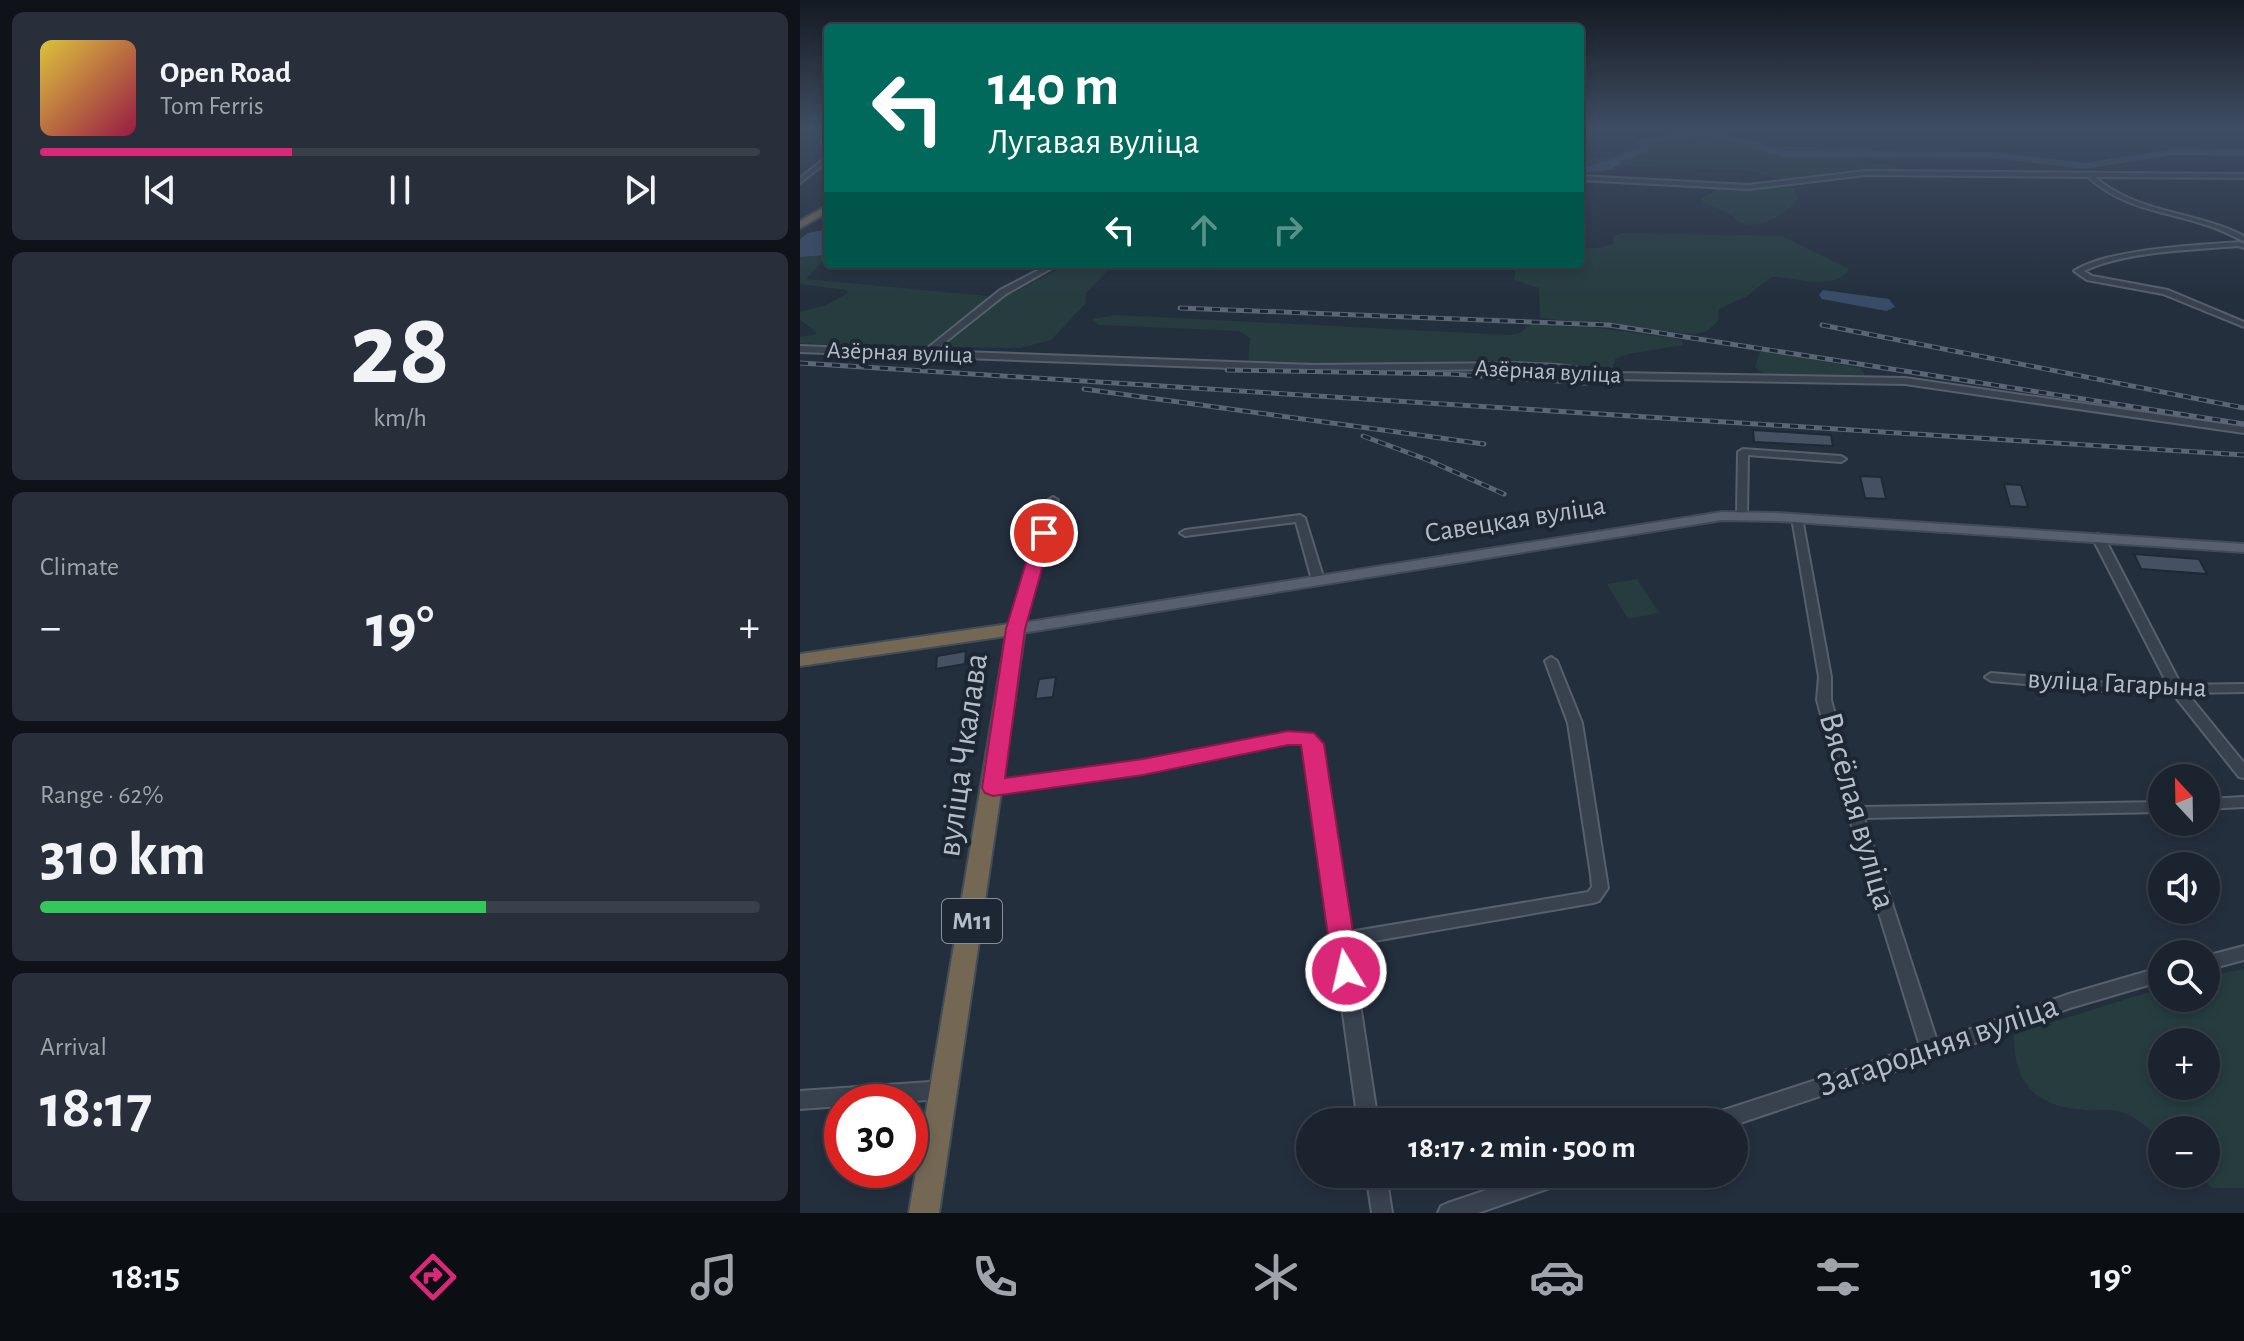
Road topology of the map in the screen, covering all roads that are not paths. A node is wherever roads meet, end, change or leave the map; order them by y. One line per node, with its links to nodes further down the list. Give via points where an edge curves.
1 (1722, 186): 2 (street)
2 (1760, 186)
3 (2099, 186): 6 (street)
4 (824, 210): 5 (highway)
5 (801, 224)
6 (2243, 241): 8 (street, via 2078,271 2165,292)
7 (1048, 268): 10 (street, via 1003,292)
8 (2243, 323)
9 (800, 349): 10 (street, Азёрная вуліца)
10 (926, 354): 11 (street, Азёрная вуліца, via 1314,368 1512,366 1614,376 1905,381)
11 (2244, 430)
12 (1841, 459): 14 (street, via 1743,452)
13 (1053, 500): 20 (street, вуліца Чкалава)
14 (1742, 515): 15 (main road, Савецкая вуліца); 19 (main road, Савецкая вуліца)
15 (1797, 518): 17 (main road, Савецкая вуліца); 31 (street, Вясёлая вуліца, via 1825,677 1824,700)
16 (1185, 533): 19 (street, via 1300,518)
17 (2098, 537): 18 (main road, Савецкая вуліца); 25 (street)
18 (2244, 548)
19 (1318, 580): 20 (main road, Савецкая вуліца)
20 (1016, 629): 21 (highway, Савецкая вуліца); 27 (highway, вуліца Чкалава / М11)
21 (800, 660)
22 (1551, 661): 32 (street, via 1575,723 1600,888 1593,897)
23 (1991, 677): 25 (street, вуліца Гагарына)
24 (2244, 688): 25 (street, вуліца Гагарына)
25 (2178, 691): 26 (street)
26 (2244, 773)
27 (993, 788): 32 (street, via 1306,738 1313,744); 37 (highway, вуліца Чкалава / М11)
28 (2244, 802): 29 (street)
29 (2220, 803)
30 (2148, 807): 31 (street)
31 (1855, 813): 36 (street, Вясёлая вуліца)
32 (1341, 940): 39 (street)
33 (2244, 953): 34 (street)
34 (2220, 959)
35 (2148, 978): 36 (street, Загародняя вуліца)
36 (1931, 1051): 40 (street, Загародняя вуліца)
37 (944, 1090): 38 (street); 43 (highway, вуліца Чкалава / М11)
38 (800, 1100)
39 (1366, 1108)
40 (1748, 1111)
41 (1378, 1188): 44 (street)
42 (1522, 1188): 45 (street)
43 (924, 1213)
44 (1382, 1213)
45 (1448, 1213)

